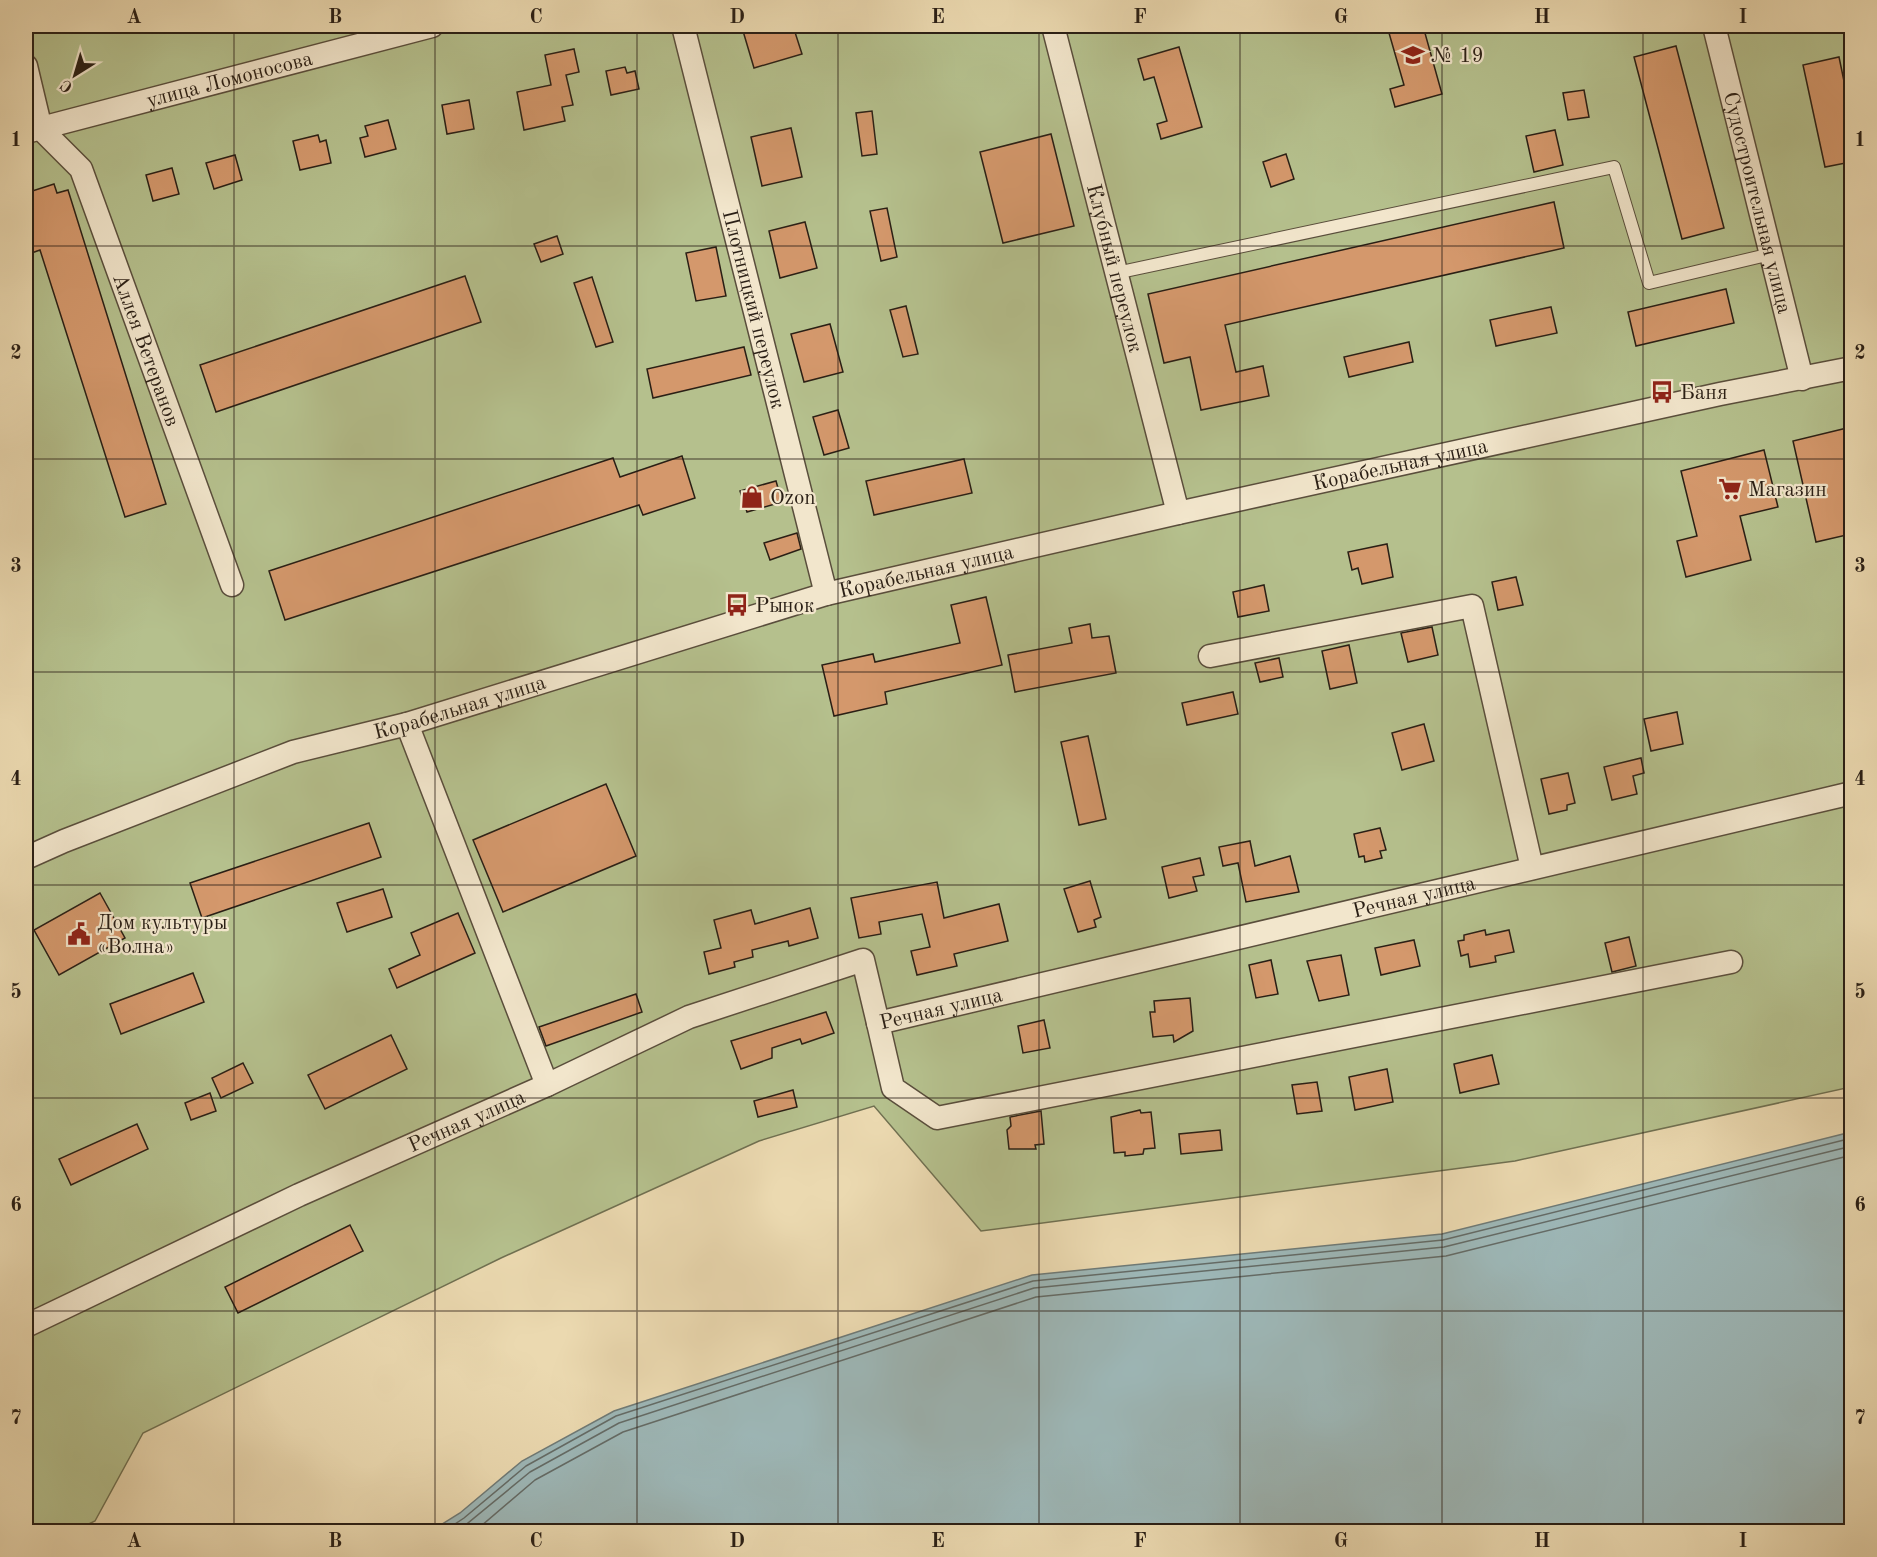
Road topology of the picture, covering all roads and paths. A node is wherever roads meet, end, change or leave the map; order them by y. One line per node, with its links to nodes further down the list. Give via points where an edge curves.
1 (432, 26): 6 (street, улица Ломоносова)
2 (683, 26): 13 (street, Плотницкий переулок)
3 (1053, 26): 8 (street, Клубный переулок)
4 (1714, 26): 7 (street, Судостроительная улица)
5 (26, 66): 6 (street)
6 (33, 130): 12 (street, Аллея Ветеранов, via 81,169)
7 (1771, 254): 8 (lane, via 1649,283 1614,167); 10 (street, Судостроительная улица)
8 (1116, 273): 11 (street, Клубный переулок)
9 (1851, 368): 10 (street, Корабельная улица)
10 (1802, 379): 11 (street, Корабельная улица)
11 (1178, 513): 13 (street, Корабельная улица)
12 (232, 585)
13 (826, 594): 15 (street, Корабельная улица)
14 (1210, 656): 18 (street, via 1472,606)
15 (407, 724): 17 (street, Корабельная улица, via 292,752); 21 (street)
16 (1851, 793): 18 (street, Речная улица)
17 (26, 858)
18 (1532, 868): 20 (street, Речная улица)
19 (1731, 962): 20 (street, via 937,1118 893,1088)
20 (878, 1023): 21 (street, Речная улица, via 862,960 689,1017)
21 (547, 1085): 22 (street, Речная улица, via 299,1195)
22 (26, 1326)

